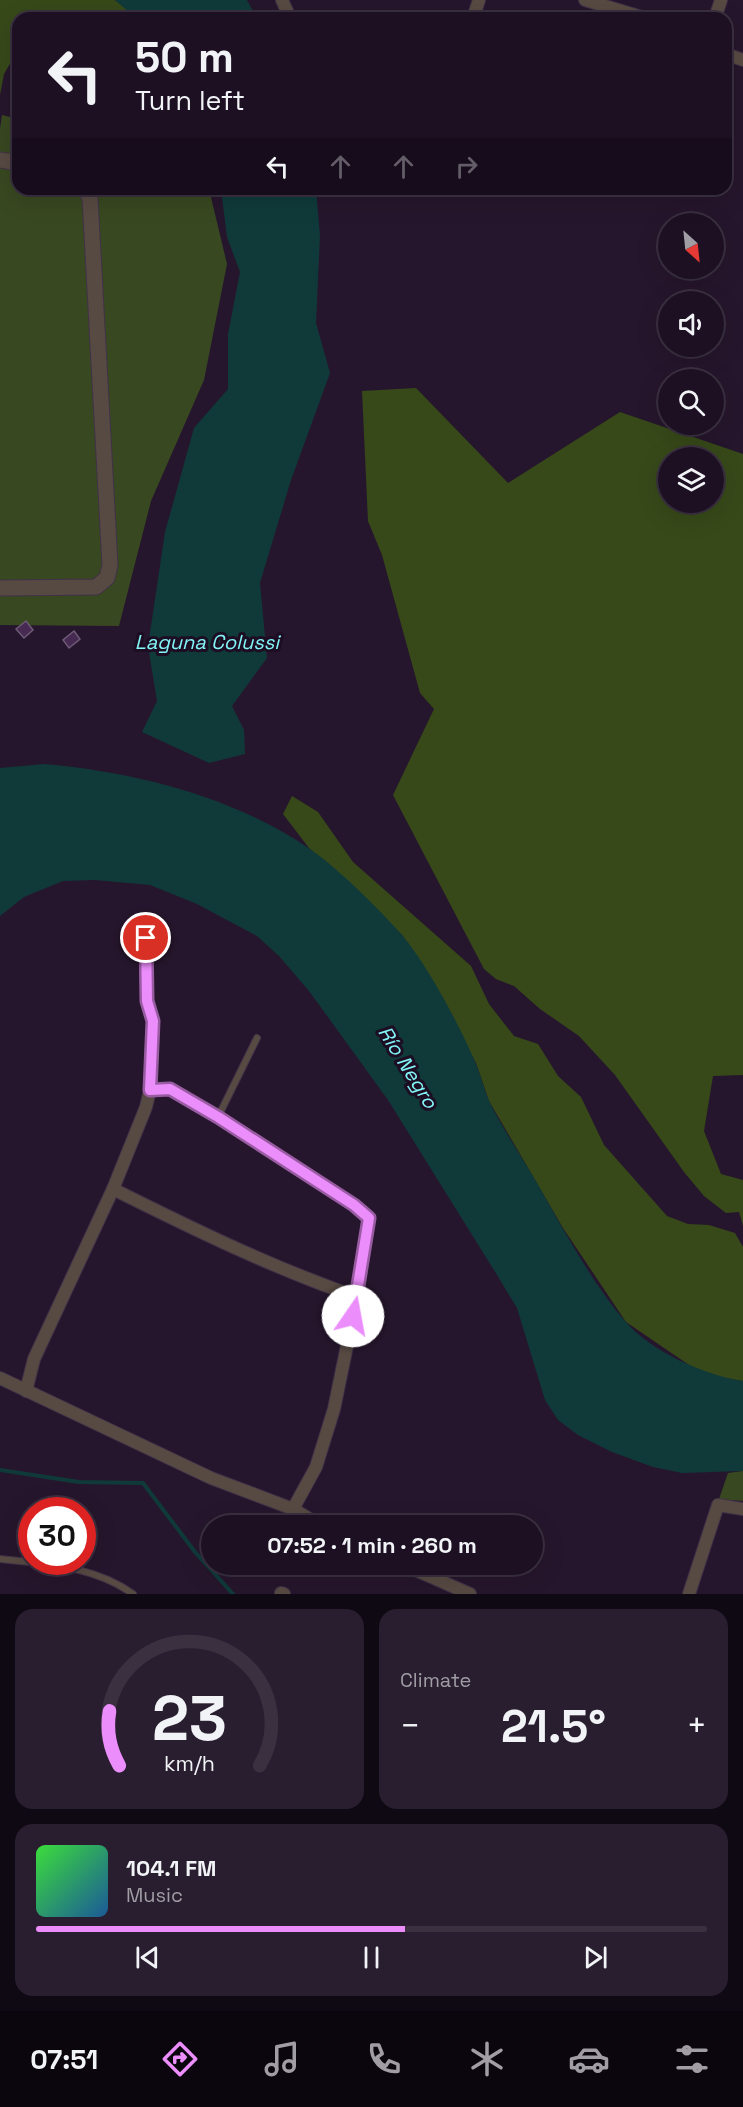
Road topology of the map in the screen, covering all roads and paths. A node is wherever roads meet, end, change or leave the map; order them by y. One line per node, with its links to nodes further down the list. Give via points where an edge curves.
1 (585, 0): 2 (street)
2 (625, 12)
3 (88, 195): 4 (street, via 110,565 107,578 96,587)
4 (0, 588)
5 (146, 938): 7 (street, via 147,1001 153,1021)
6 (257, 1038): 8 (lane)
7 (150, 1090): 8 (street, via 170,1089); 9 (street)
8 (218, 1117): 10 (street, via 369,1218)
9 (113, 1189): 10 (street, via 209,1238); 12 (street, via 38,1349)
10 (357, 1298): 13 (street, via 331,1418 316,1467)
11 (0, 1378): 12 (street)
12 (26, 1391): 13 (street, via 211,1478)
13 (293, 1509): 15 (street)
14 (743, 1509): 20 (street, via 718,1505)
15 (303, 1515)
16 (0, 1559): 18 (lane, via 81,1570 119,1584)
17 (427, 1575): 19 (street)
18 (133, 1594)
19 (470, 1594)
20 (689, 1594)

